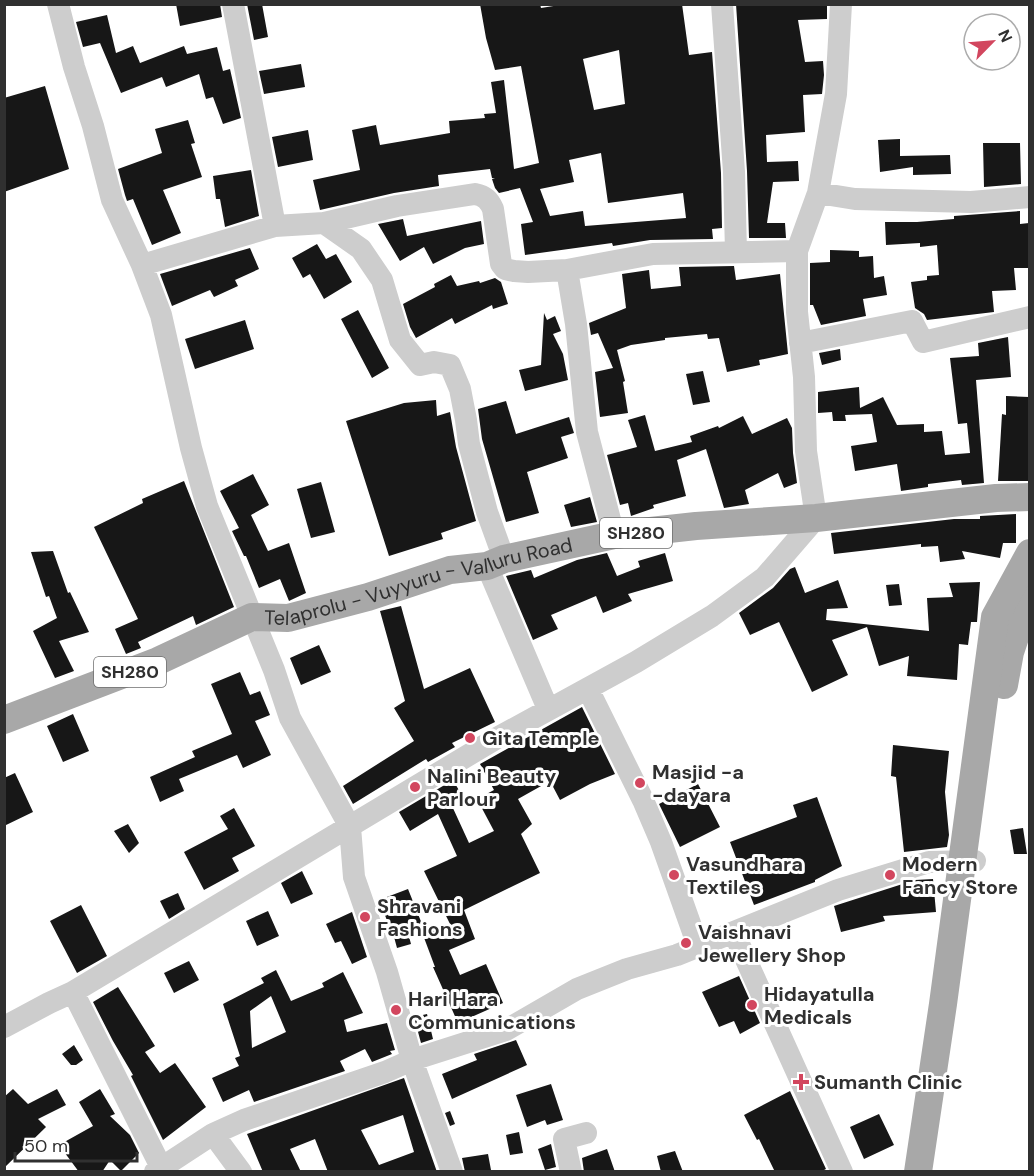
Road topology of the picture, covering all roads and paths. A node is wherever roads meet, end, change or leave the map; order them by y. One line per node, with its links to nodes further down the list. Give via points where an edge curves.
1 (58, 4): 11 (street, via 112,200)
2 (233, 4): 8 (street)
3 (722, 4): 10 (street)
4 (841, 4): 5 (street, via 836,93)
5 (818, 193): 6 (street, via 855,199 971,202); 9 (street)
6 (1029, 197)
7 (324, 222): 8 (street); 12 (street, via 397,206 481,195 493,209 505,269); 19 (street, via 361,249 382,280 400,340 420,365 450,365 460,389)
8 (275, 226): 11 (street)
9 (797, 251): 10 (street); 14 (street)
10 (736, 252): 12 (street, via 652,254)
11 (142, 265): 21 (street, via 161,315 207,506)
12 (567, 270): 17 (street, via 587,432)
13 (1029, 317): 14 (street, via 923,342 912,321)
14 (800, 343): 16 (street)
15 (1029, 497): 16 (main road, Telaprolu - Vuyyuru - Valluru Road / SH280)
16 (816, 518): 17 (main road, Telaprolu - Vuyyuru - Valluru Road / SH280); 22 (street, via 765,577 736,599)
17 (614, 535): 19 (main road, Telaprolu - Vuyyuru - Valluru Road / SH280)
18 (1029, 553): 26 (main road, via 995,617)
19 (496, 563): 21 (main road, Telaprolu - Vuyyuru - Valluru Road / SH280, via 450,570 288,618); 23 (street)
20 (1029, 592): 26 (main road, via 1010,652)
21 (252, 617): 24 (main road, Telaprolu - Vuyyuru - Valluru Road / SH280, via 148,665); 25 (street, via 290,718)
22 (588, 688): 23 (street); 28 (street, via 648,810)
23 (548, 709): 25 (street)
24 (4, 720)
25 (350, 827): 29 (street); 31 (street, via 354,877)
26 (969, 861): 27 (street, via 929,862 873,879); 39 (main road); 40 (main road, via 965,975)
27 (734, 933): 28 (street); 38 (street)
28 (698, 946): 31 (street, via 577,989 506,1030)
29 (73, 992): 30 (street); 34 (street)
30 (4, 1028)
31 (412, 1060): 33 (street); 36 (street)
32 (586, 1133): 37 (street, via 564,1139)
33 (213, 1134): 34 (street); 35 (street)
34 (158, 1169)
35 (241, 1172)
36 (452, 1172)
37 (571, 1172)
38 (842, 1172)
39 (918, 1172)
40 (935, 1172)

